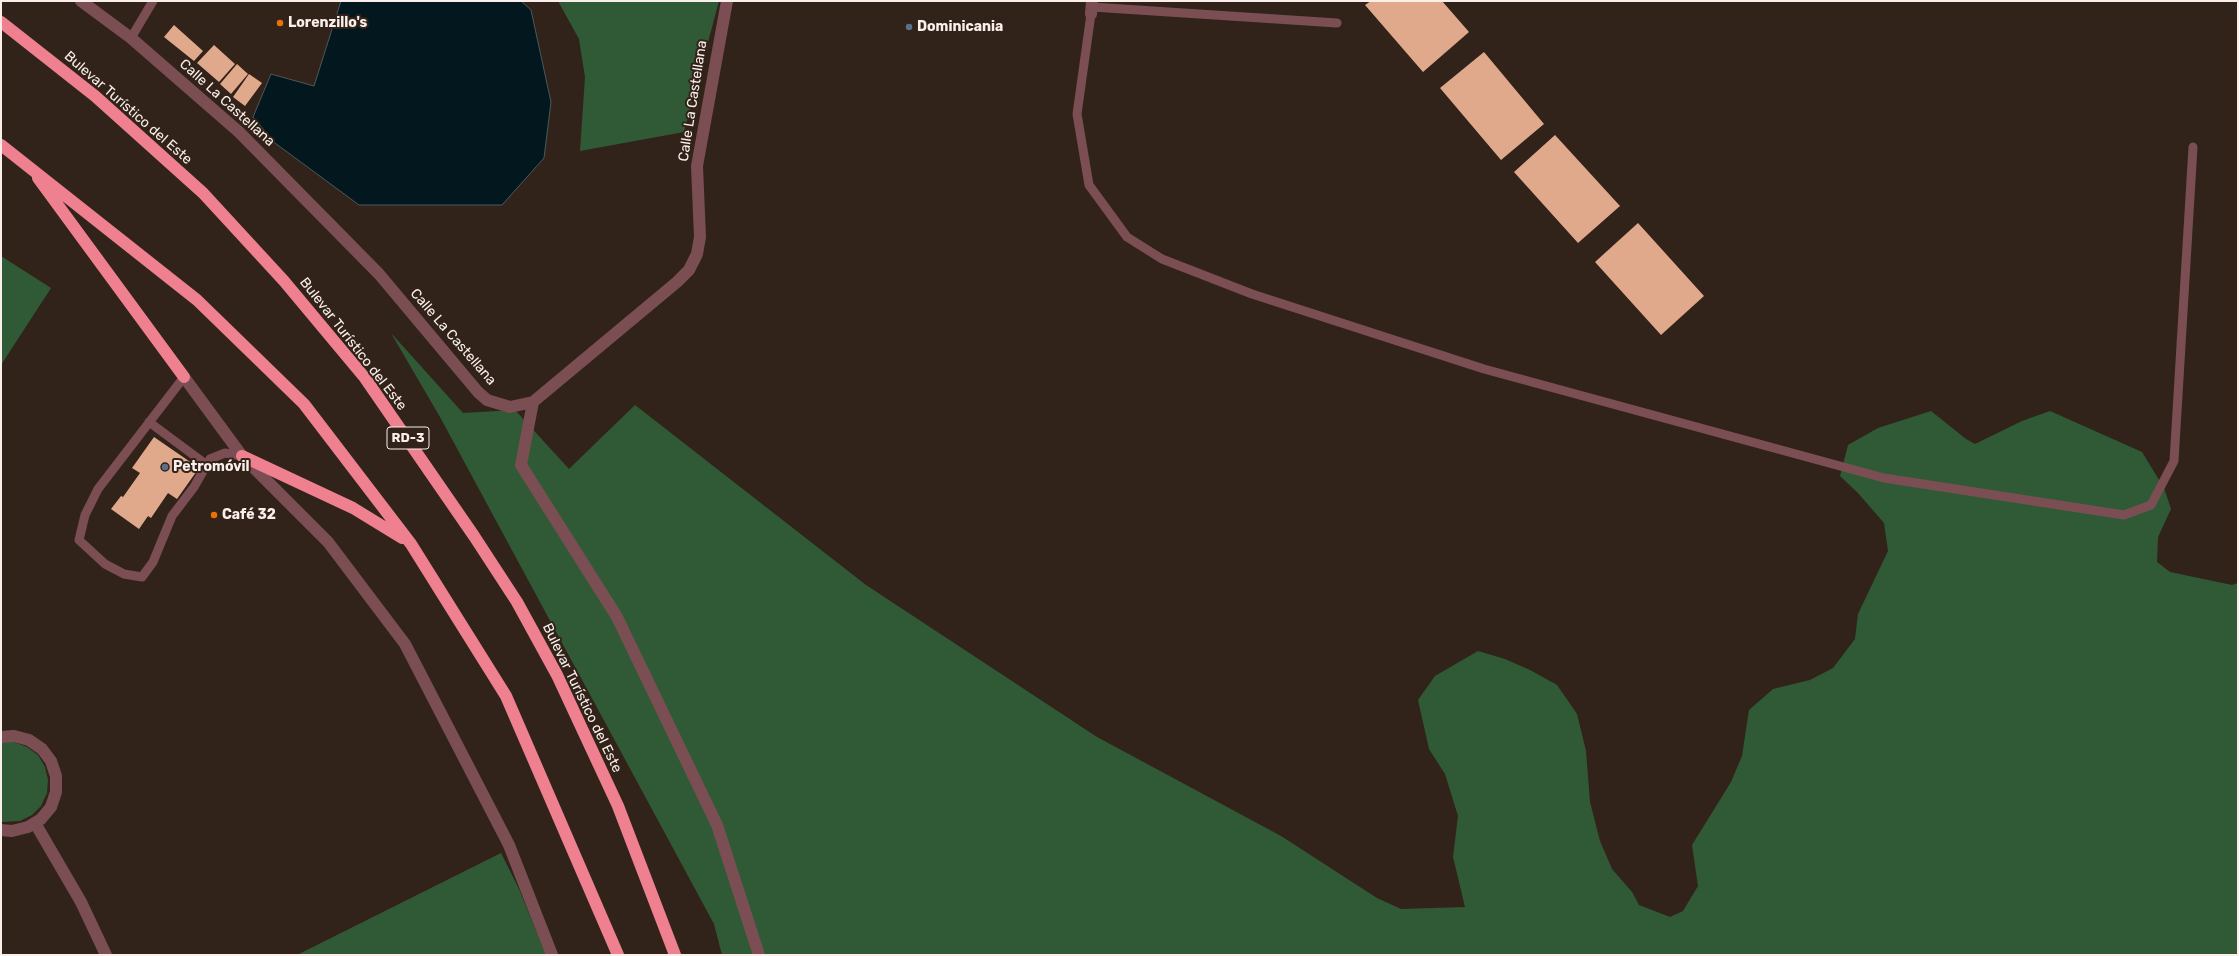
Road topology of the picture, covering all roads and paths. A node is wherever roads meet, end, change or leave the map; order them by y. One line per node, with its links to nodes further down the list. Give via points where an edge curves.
1 (81, 1): 7 (street, Calle La Castellana)
2 (153, 1): 7 (lane)
3 (726, 1): 12 (street, Calle La Castellana, via 697,166 700,237 697,254 689,270 677,282)
4 (1092, 7): 6 (lane); 9 (lane, via 1077,114 1089,185 1127,237 1162,259 1252,294 1484,369 1884,478 2124,515 2150,505 2174,461)
5 (1, 22): 23 (highway, Bulevar Turístico del Este / RD-3, via 95,96 203,193 284,281 365,378 517,602 557,674 618,806)
6 (1337, 23)
7 (131, 38): 12 (street, Calle La Castellana, via 239,132 379,274 478,392 498,405 522,406)
8 (1, 145): 10 (highway)
9 (2193, 147)
10 (28, 164): 11 (highway); 16 (highway, via 197,300 304,404)
11 (184, 377): 13 (lane); 14 (street)
12 (532, 402): 24 (street, via 521,465 617,617 717,825)
13 (149, 422): 15 (lane); 15 (lane, via 98,489 85,516 79,540 105,564 124,574 142,576 153,562 172,516)
14 (242, 456): 15 (lane, via 225,453 210,459); 16 (highway, via 353,508); 21 (street, via 328,542 405,644 509,844)
15 (207, 465)
16 (411, 544): 22 (highway, via 506,696)
17 (1, 737): 18 (street, via 14,736 29,740 42,749 51,761 56,776 56,792 50,807)
18 (35, 823): 19 (street, via 12,831); 20 (street, via 81,902)
19 (1, 830)
20 (106, 955)
21 (552, 955)
22 (618, 955)
23 (676, 955)
24 (759, 955)

